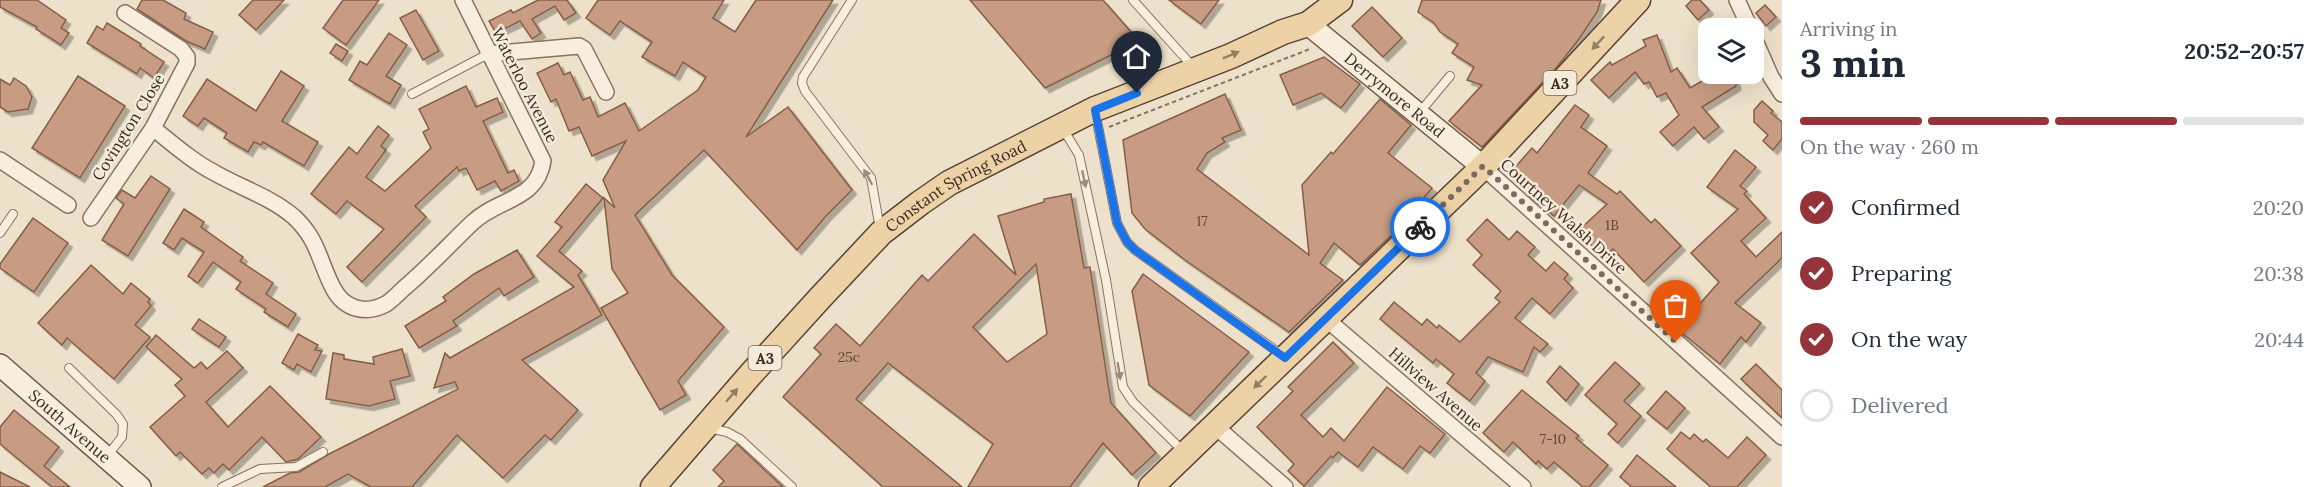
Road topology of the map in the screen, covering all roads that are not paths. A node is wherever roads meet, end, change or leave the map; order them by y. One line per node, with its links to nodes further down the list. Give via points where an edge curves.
1 (463, 0): 10 (street, Waterloo Avenue)
2 (852, 0): 27 (lane, one-way to 2, via 871,178 802,86 803,77)
3 (1133, 0): 12 (lane)
4 (1341, 0): 9 (main road, Constant Spring Road / A3)
5 (1638, 0): 22 (main road, A3, one-way to 22)
6 (1737, 0): 8 (street)
7 (125, 13): 19 (street, Covington Close, via 181,48 187,57)
8 (1745, 18)
9 (1308, 24): 12 (main road, Constant Spring Road / A3, one-way to 9); 18 (street, Derrymore Road)
10 (488, 54): 14 (street, via 579,46); 15 (lane); 19 (street, Waterloo Avenue, via 543,161 542,171 527,191 490,208 421,274 387,303 374,308 360,310 339,298 314,240 294,217 199,164)
11 (1764, 61): 16 (street)
12 (1196, 69): 17 (main road, Constant Spring Road / A3)
13 (1449, 76): 18 (lane)
14 (606, 92)
15 (412, 94)
16 (1782, 94)
17 (1095, 110): 20 (main road, Constant Spring Road / A3); 29 (lane, via 1117,223 1127,242)
18 (1419, 113): 22 (street, Derrymore Road)
19 (153, 128): 25 (street, Covington Close)
20 (1059, 128): 27 (main road, Constant Spring Road / A3, via 949,183); 36 (lane, one-way to 36, via 1079,155 1106,280 1123,387 1133,402)
21 (0, 160): 23 (street)
22 (1483, 166): 28 (main road, A3); 34 (street, Courtney Walsh Drive)
23 (68, 206)
24 (13, 214): 26 (lane)
25 (92, 218)
26 (0, 233)
27 (881, 233): 33 (main road, Constant Spring Road / A3, one-way to 27)
28 (1325, 318): 29 (main road, A3); 44 (street, Hillview Avenue)
29 (1285, 358): 32 (main road, A3, one-way to 32)
30 (0, 365): 37 (street, South Avenue)
31 (69, 368): 37 (lane, via 123,423 122,436)
32 (1215, 426): 36 (main road, A3); 43 (street)
33 (705, 427): 40 (main road, Constant Spring Road / A3); 41 (lane, via 734,435)
34 (1782, 437)
35 (323, 452): 39 (lane, via 296,467 260,469)
36 (1186, 453): 42 (main road, A3)
37 (105, 459): 38 (street, South Avenue)
38 (140, 487)
39 (222, 487)
40 (653, 487)
41 (792, 487)
42 (1151, 487)
43 (1285, 487)
44 (1523, 487)

